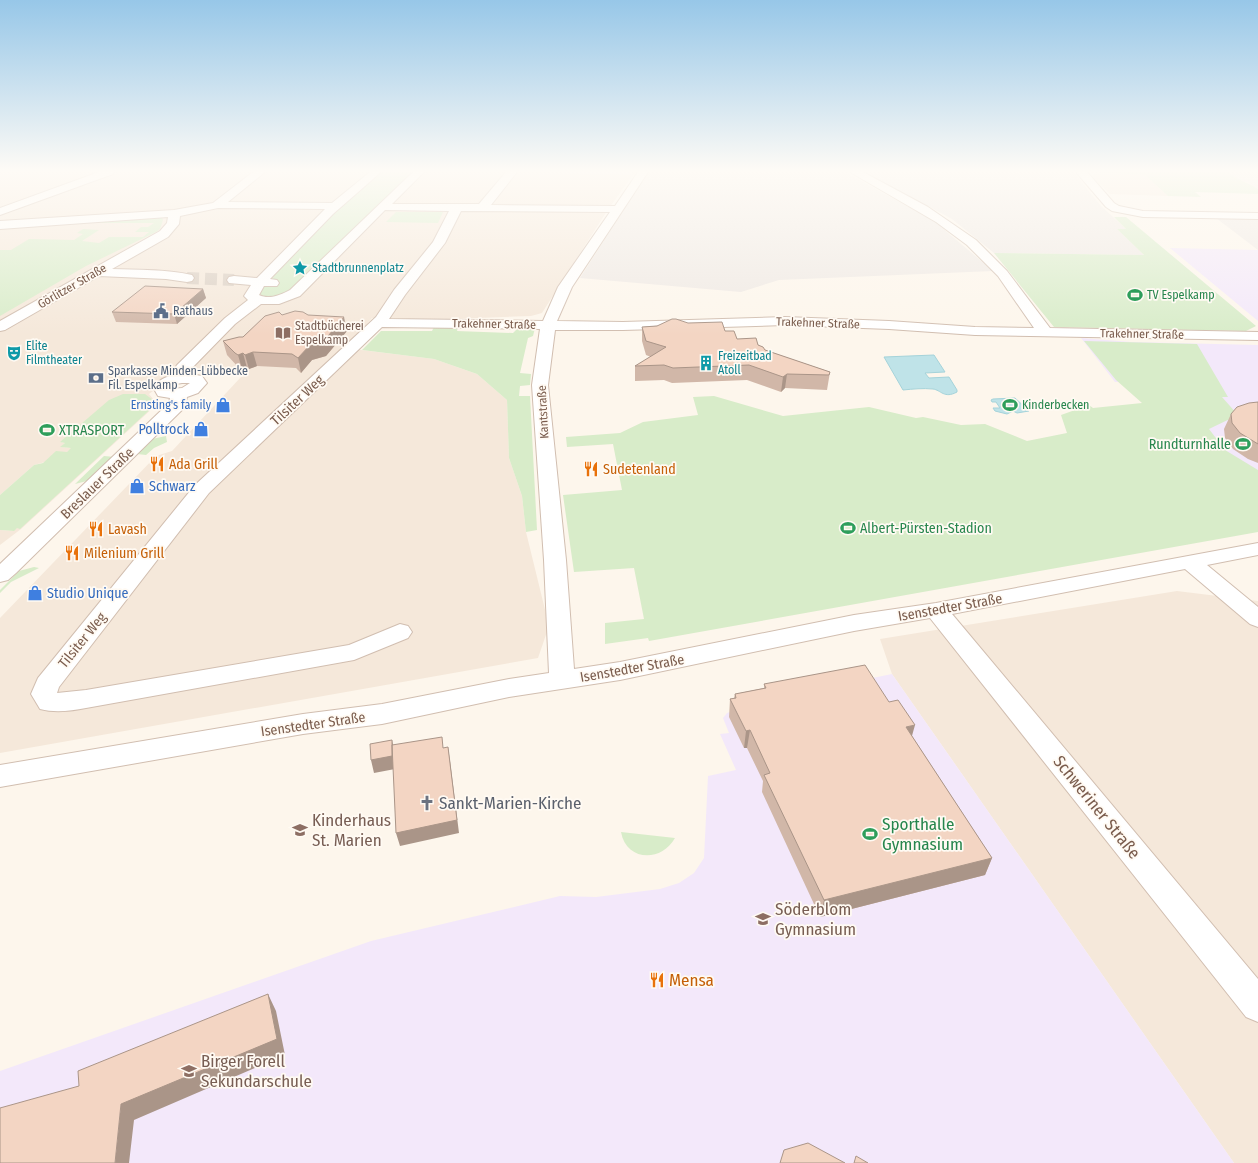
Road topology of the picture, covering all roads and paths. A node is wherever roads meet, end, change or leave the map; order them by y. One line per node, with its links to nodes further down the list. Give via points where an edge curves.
1 (171, 226): 7 (street, Görlitzer Straße, via 164,234)
2 (316, 226): 10 (street, Breslauer Straße)
3 (363, 226): 11 (street)
4 (448, 226): 12 (street, via 439,243)
5 (605, 226): 13 (street, Kantstraße, via 565,287)
6 (951, 226): 15 (street, via 986,255)
7 (96, 272): 8 (street); 14 (street, Görlitzer Straße)
8 (187, 278)
9 (234, 280): 10 (street)
10 (257, 291): 11 (street, via 278,300); 11 (street, Breslauer Straße, via 262,286 275,284 293,286 296,288); 19 (street, Breslauer Straße, via 249,305 183,368 177,405)
11 (295, 293)
12 (378, 323): 13 (street, Trakehner Straße); 22 (street, Tilsiter Weg, via 202,489 47,684 44,694 50,702 67,702 354,652)
13 (548, 325): 15 (street, Trakehner Straße, via 684,325 785,321); 23 (street, Kantstraße, via 540,385)
14 (0, 328)
15 (1046, 333): 16 (street, Trakehner Straße)
16 (1258, 336)
17 (1258, 549): 18 (street, Isenstedter Straße)
18 (1191, 562): 20 (street, Isenstedter Straße); 21 (street)
19 (3, 574)
20 (936, 610): 23 (street, Isenstedter Straße, via 846,624 669,662); 25 (street, Schweriner Straße)
21 (1258, 619)
22 (400, 632)
23 (562, 680): 24 (street, Isenstedter Straße, via 382,714 303,724)
24 (2, 776)
25 (1258, 1005)

